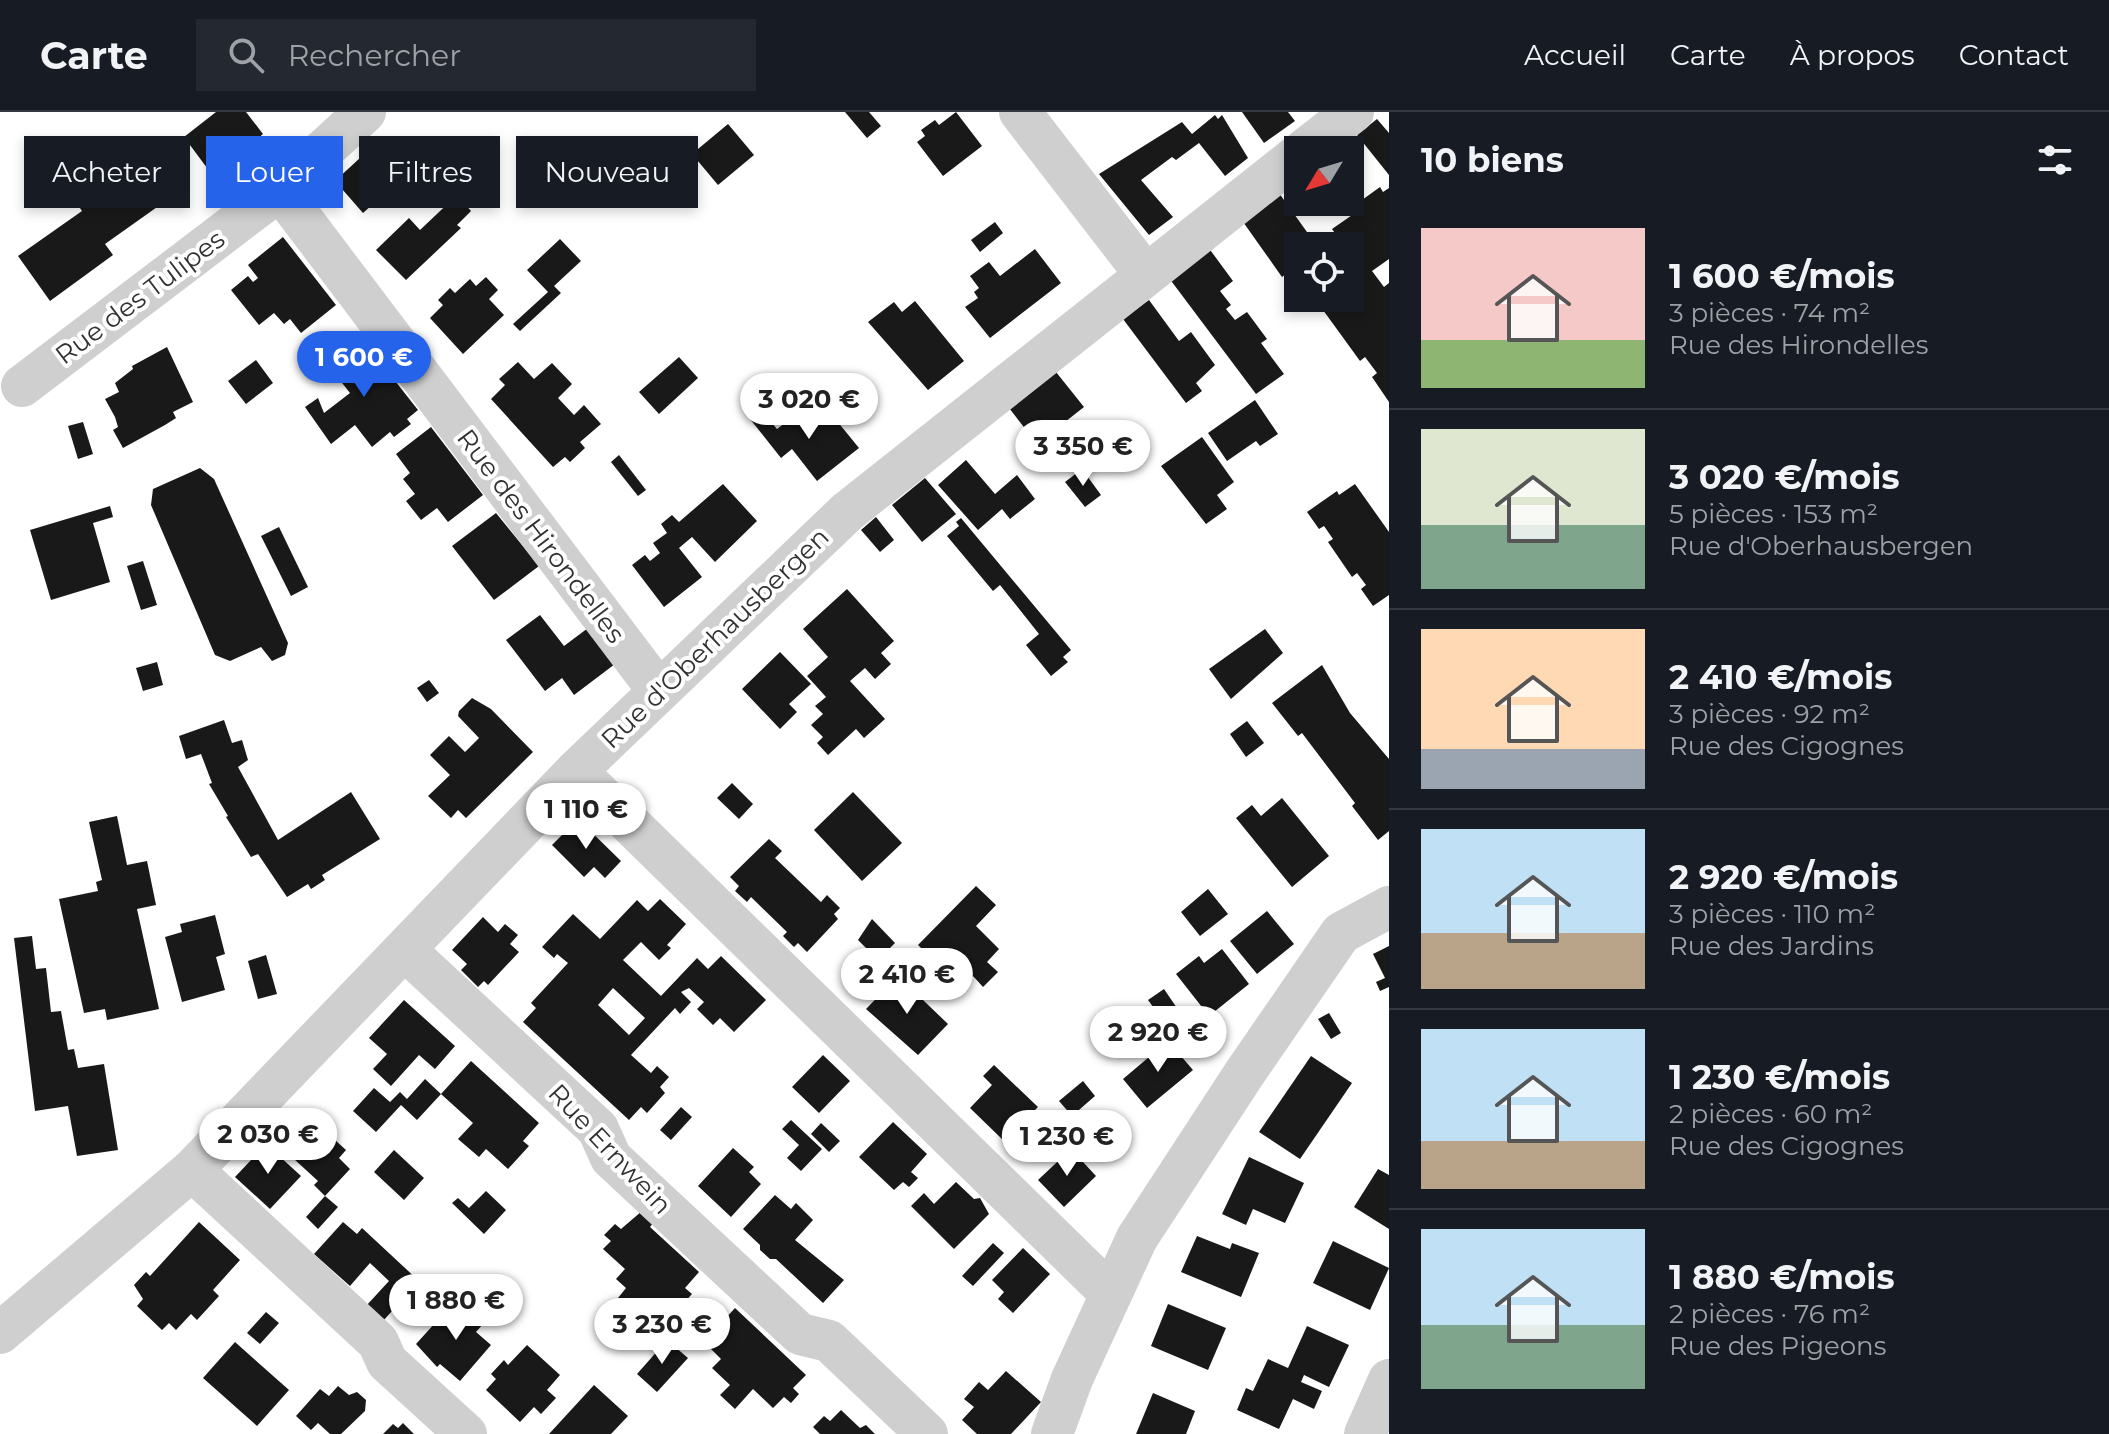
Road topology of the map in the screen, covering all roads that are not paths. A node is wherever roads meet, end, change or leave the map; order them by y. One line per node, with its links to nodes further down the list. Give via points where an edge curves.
1 (365, 112): 4 (street, Rue des Tulipes)
2 (1020, 112): 9 (street)
3 (1353, 112): 5 (street)
4 (339, 136)
5 (1322, 136)
6 (1284, 166): 9 (street, Rue d'Oberhausbergen)
7 (256, 208): 10 (street, Rue des Tulipes)
8 (294, 208): 11 (street, Rue des Hirondelles)
9 (1145, 274): 11 (street, Rue d'Oberhausbergen, via 847,512)
10 (22, 386)
11 (658, 690): 12 (street, Rue d'Oberhausbergen)
12 (576, 771): 14 (street, Rue d'Oberhausbergen); 16 (street)
13 (1389, 907): 16 (street, via 1341,933 1137,1238)
14 (405, 950): 15 (street, Rue d'Oberhausbergen); 20 (street, Rue Ernwein, via 598,1129 611,1158 800,1334 829,1341)
15 (192, 1170): 17 (street, Rue d'Oberhausbergen); 19 (street, via 378,1342 387,1362)
16 (1111, 1294): 21 (street)
17 (0, 1333)
18 (1389, 1380): 22 (street)
19 (466, 1434)
20 (927, 1434)
21 (1052, 1434)
22 (1365, 1434)

